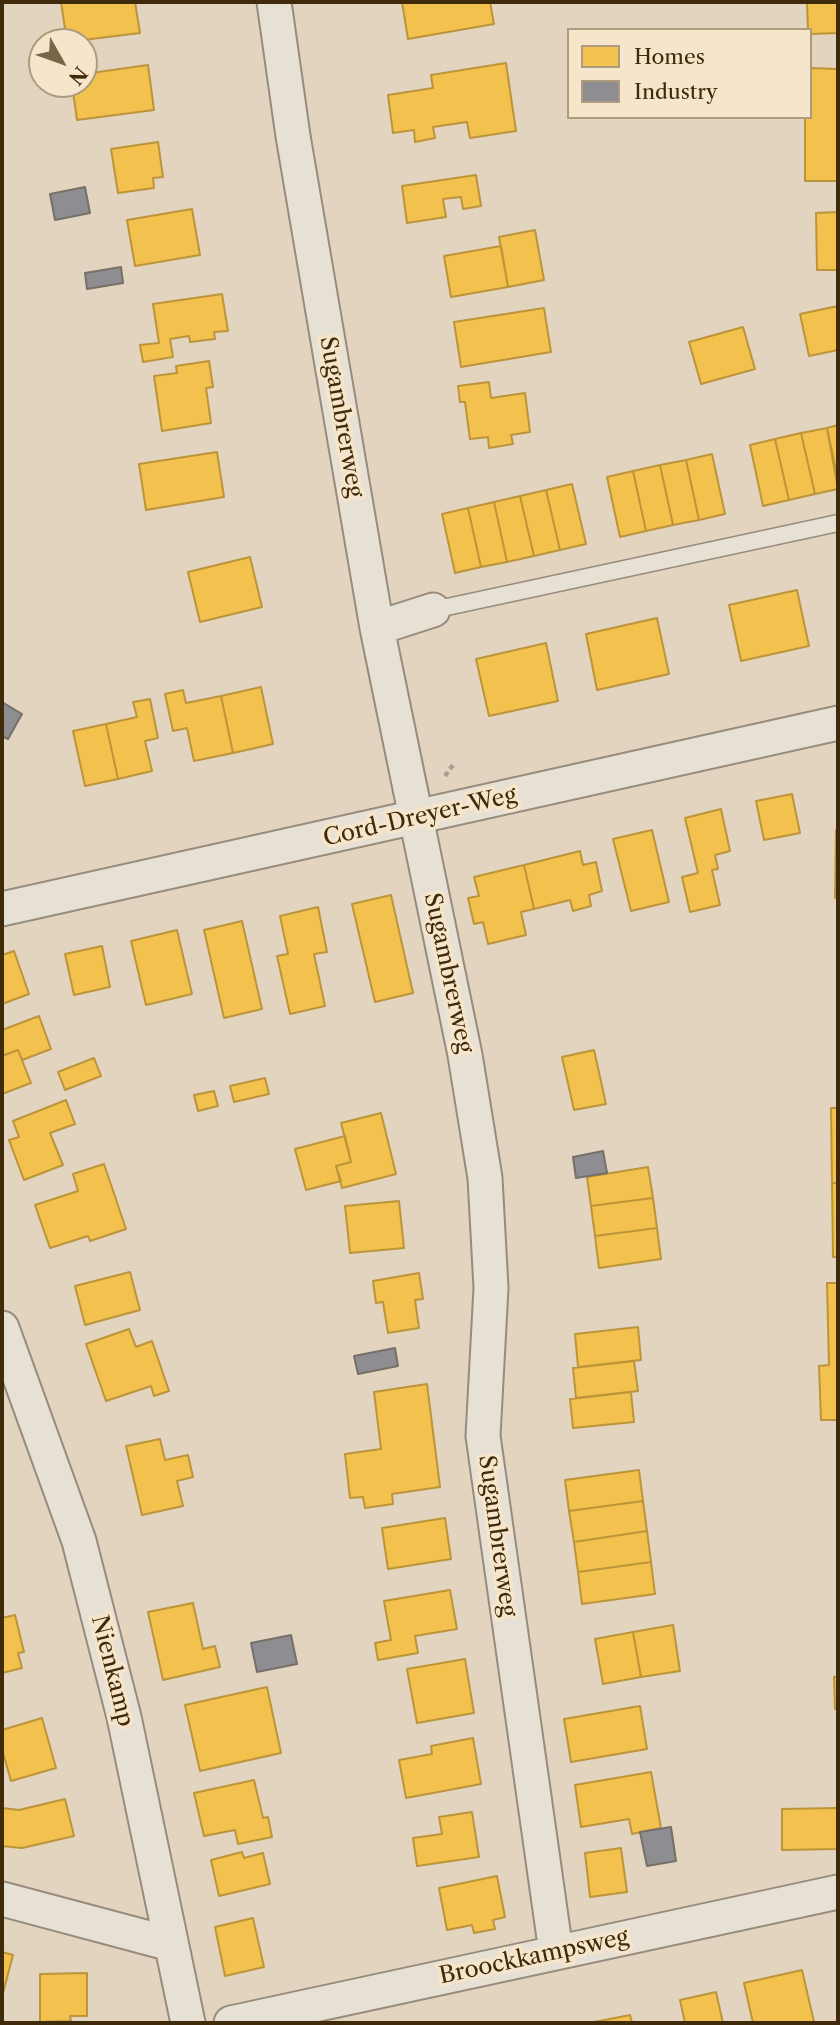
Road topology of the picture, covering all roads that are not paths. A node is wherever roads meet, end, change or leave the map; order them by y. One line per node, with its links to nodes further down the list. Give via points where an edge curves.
1 (274, 2): 4 (street, Sugambrerweg)
2 (838, 523): 3 (lane)
3 (433, 610): 4 (street)
4 (377, 628): 6 (street, Sugambrerweg)
5 (838, 723): 6 (street, Cord-Dreyer-Weg)
6 (416, 818): 7 (street, Cord-Dreyer-Weg); 12 (street, Sugambrerweg, via 465,1055 485,1178 491,1288 483,1436)
7 (2, 909)
8 (2, 1328): 11 (street, Nienkamp, via 79,1541 124,1717)
9 (838, 1892): 12 (street, Broockkampsweg)
10 (2, 1899): 11 (street)
11 (170, 1944): 13 (street, Nienkamp)
12 (556, 1952): 14 (street, Broockkampsweg)
13 (188, 2023)
14 (231, 2023)

